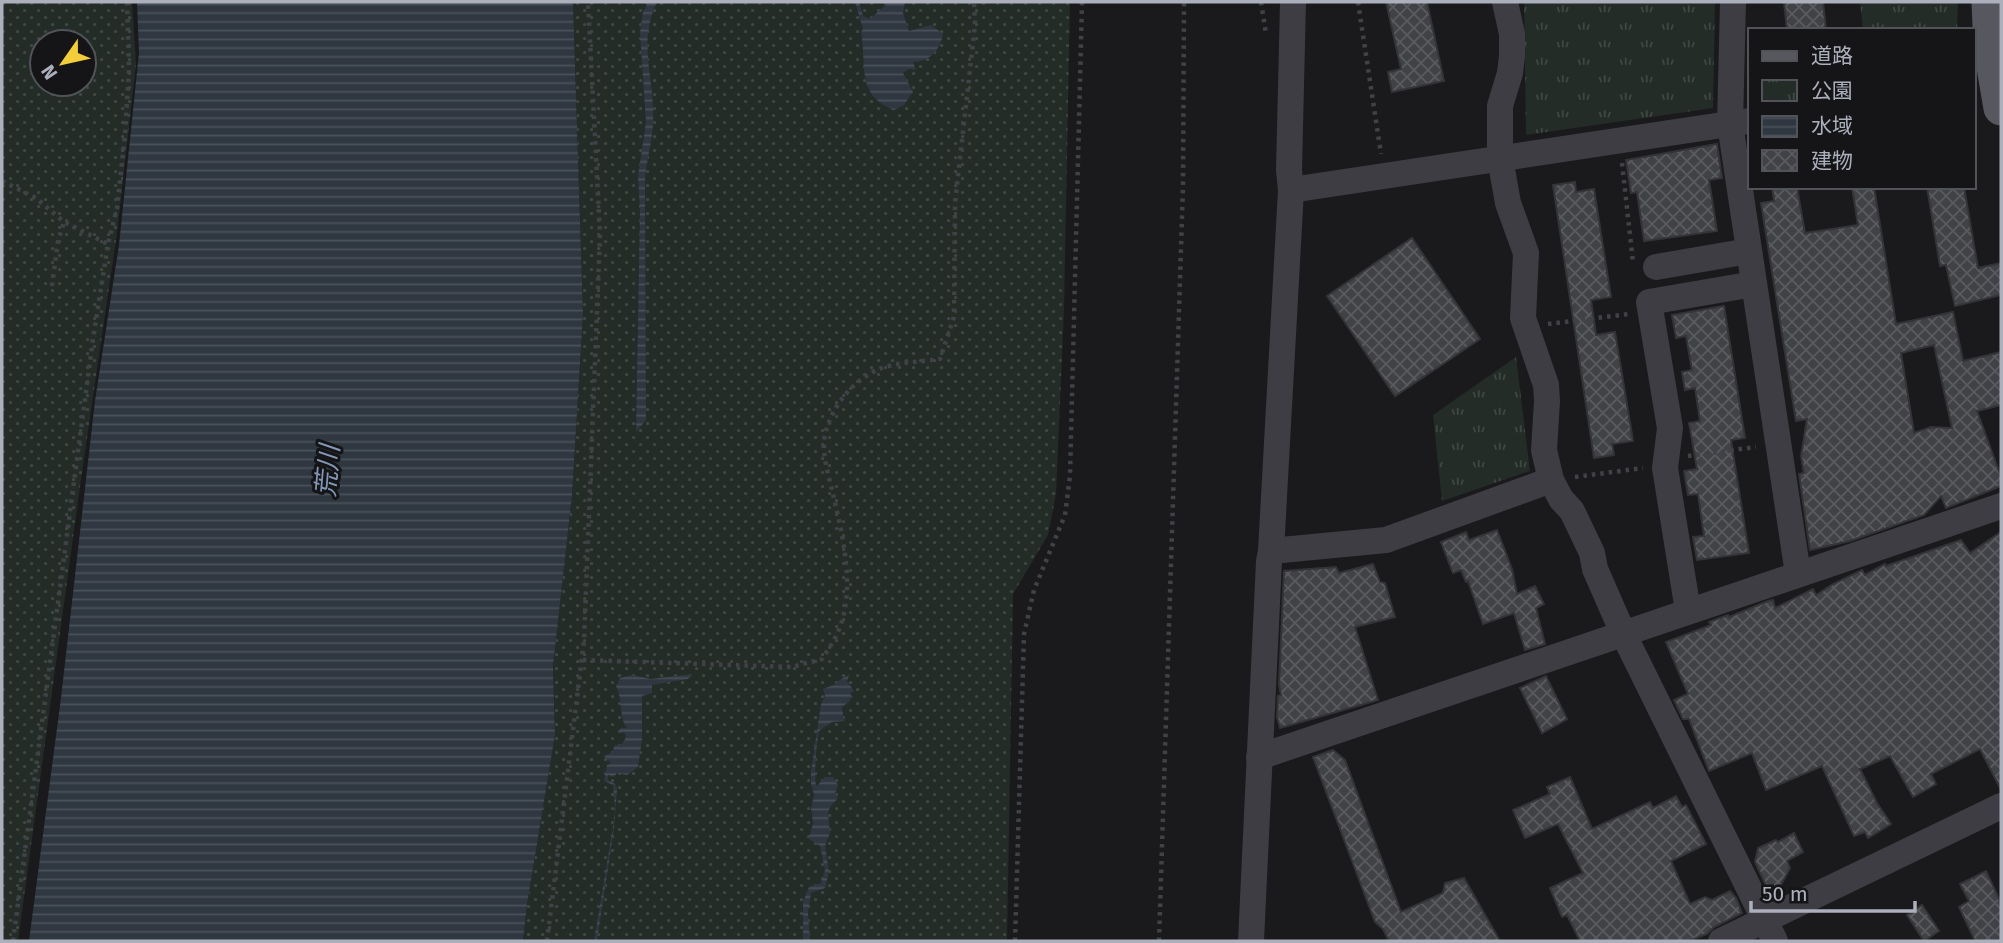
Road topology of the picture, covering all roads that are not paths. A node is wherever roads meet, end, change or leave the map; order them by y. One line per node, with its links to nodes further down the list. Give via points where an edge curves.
1 (1293, 2): 8 (street)
2 (1504, 2): 7 (street, via 1512,55 1500,106)
3 (1733, 2): 6 (street)
4 (1989, 2): 5 (main road)
5 (1993, 89)
6 (1740, 123): 7 (street); 9 (street)
7 (1500, 158): 8 (street); 12 (street, via 1508,203 1526,253 1523,318 1546,385 1544,450)
8 (1291, 190): 14 (street)
9 (1749, 251): 10 (street); 11 (street)
10 (1645, 270)
11 (1754, 284): 15 (street); 16 (street, via 1649,302 1670,428 1665,468)
12 (1551, 480): 14 (street, via 1386,540); 17 (street, via 1572,511)
13 (2001, 506): 15 (street)
14 (1271, 551): 18 (street)
15 (1798, 574): 16 (street)
16 (1688, 611): 17 (street)
17 (1623, 633): 18 (street); 20 (street)
18 (1259, 757): 21 (street)
19 (2001, 806): 20 (street)
20 (1770, 931): 22 (street)
21 (1251, 941)
22 (1721, 941)

